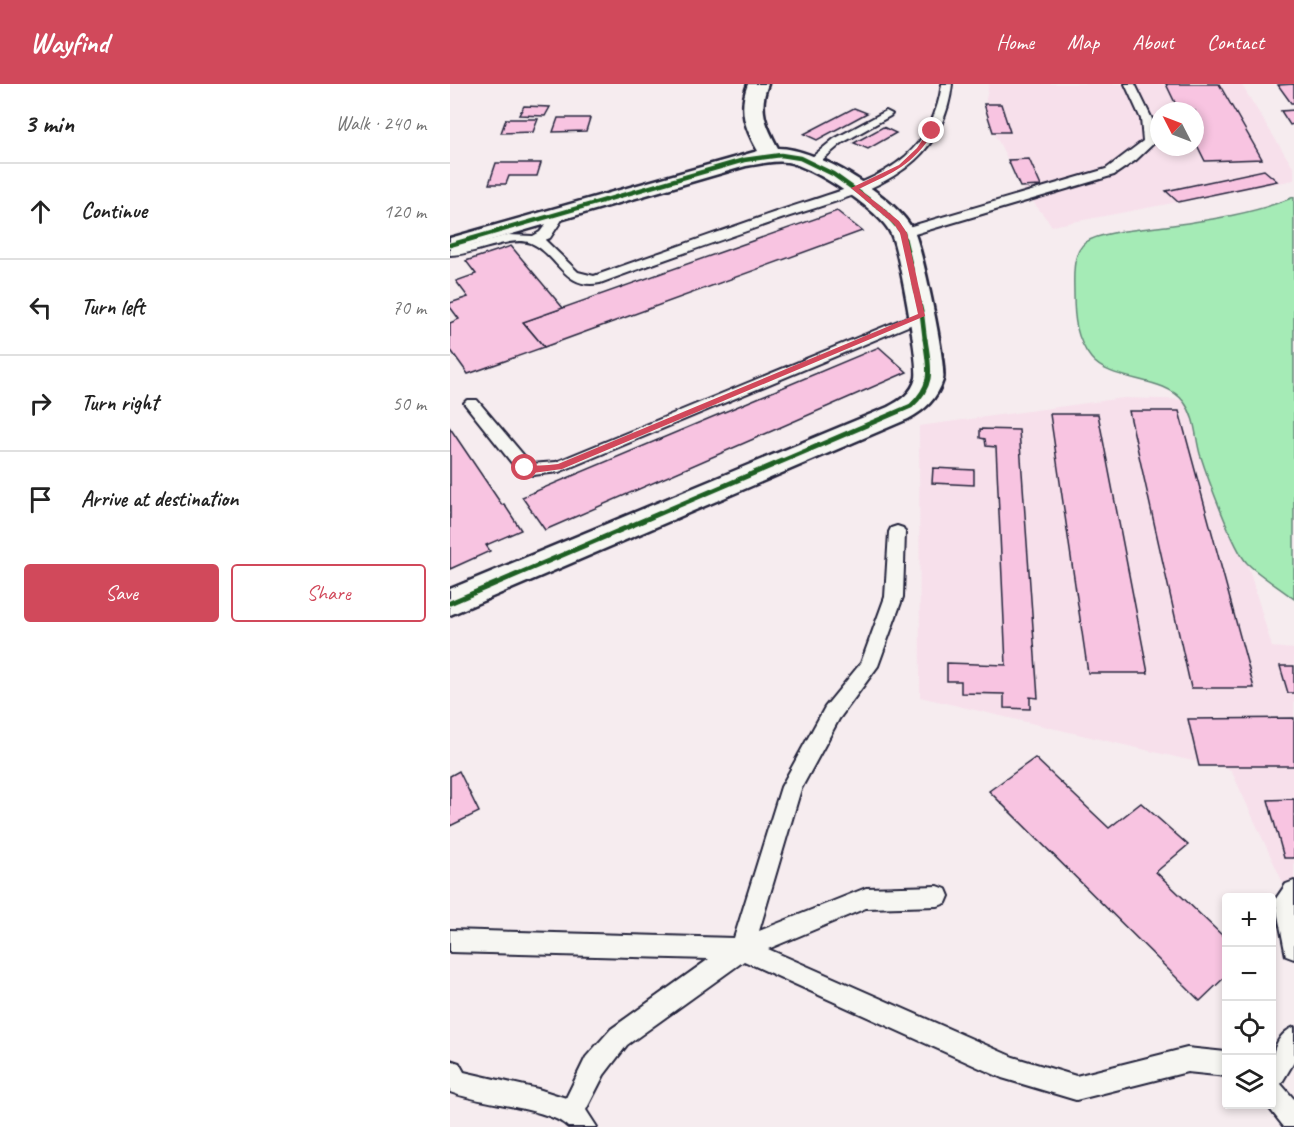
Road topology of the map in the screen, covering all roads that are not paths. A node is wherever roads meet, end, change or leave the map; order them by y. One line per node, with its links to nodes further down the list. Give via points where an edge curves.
1 (758, 84): 5 (street, via 750,110)
2 (947, 84): 7 (lane, via 946,104 919,149 901,166)
3 (1130, 84): 9 (lane, via 1148,120 1149,142 1110,172)
4 (886, 114): 6 (lane, via 838,141)
5 (771, 155): 6 (street); 8 (street)
6 (812, 162): 7 (street)
7 (855, 188): 9 (street, via 897,223); 10 (lane, via 595,280 571,274)
8 (559, 215): 10 (lane, via 545,235); 11 (street)
9 (903, 233): 13 (street)
10 (535, 240): 12 (lane, via 518,238)
11 (450, 245)
12 (450, 251)
13 (922, 315): 14 (lane, via 559,467 525,468); 16 (street, via 930,377 922,396 911,406)
14 (472, 403)
15 (897, 532): 21 (lane, via 894,597 869,666 832,713 791,787)
16 (450, 603)
17 (1294, 891): 20 (lane, via 1286,900)
18 (938, 896): 21 (lane, via 866,898)
19 (450, 941): 21 (lane)
20 (1294, 948)
21 (742, 949): 23 (lane, via 1011,1069 1076,1088 1187,1060); 28 (lane, via 619,1037 595,1066)
22 (1294, 1039): 24 (lane)
23 (1222, 1064)
24 (1276, 1070)
25 (452, 1081): 28 (lane, via 538,1101)
26 (1276, 1097): 27 (lane)
27 (1294, 1119)
28 (578, 1120)

